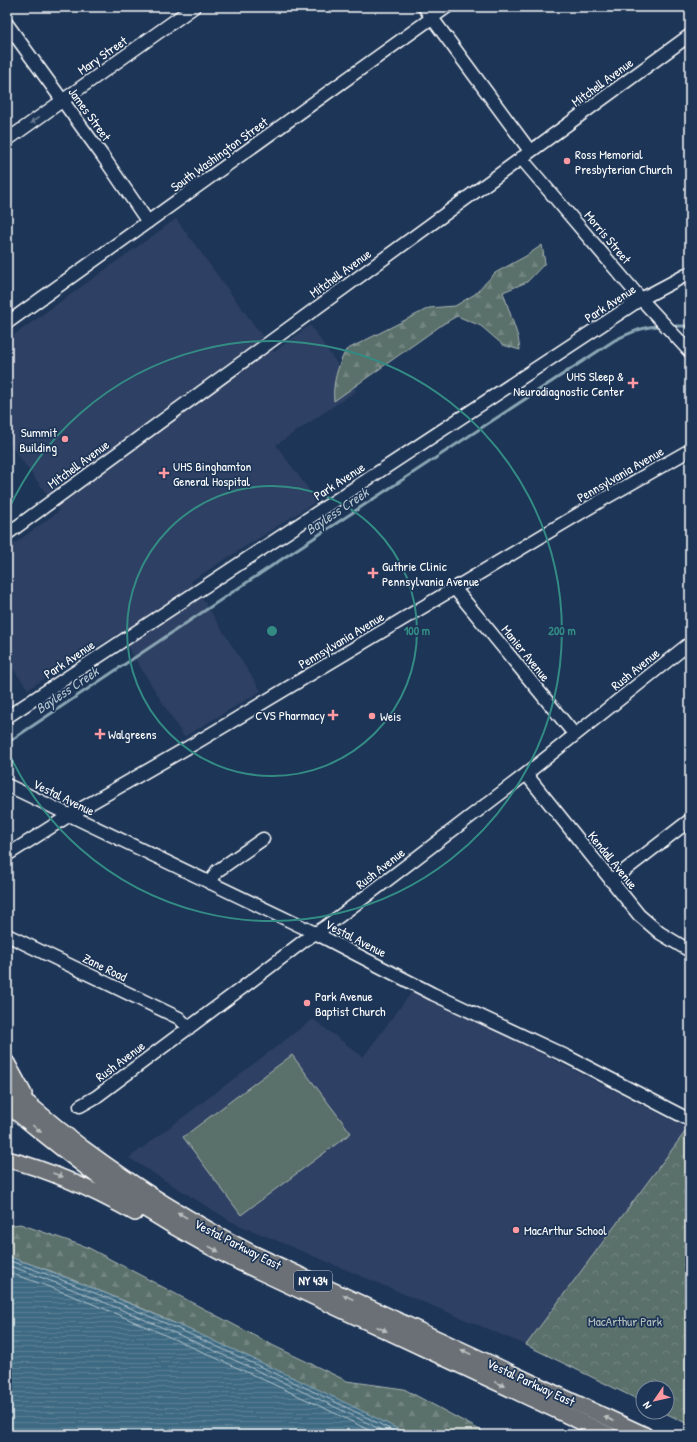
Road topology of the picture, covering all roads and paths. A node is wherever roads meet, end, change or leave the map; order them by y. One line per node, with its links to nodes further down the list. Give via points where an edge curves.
1 (194, 7): 7 (street, Mary Street)
2 (424, 7): 4 (street, Morris Street)
3 (447, 7): 4 (street, South Washington Street)
4 (432, 18): 9 (street, Morris Street); 10 (street, South Washington Street)
5 (7, 24): 7 (street, James Street)
6 (690, 35): 9 (street, Mitchell Avenue)
7 (62, 100): 8 (street, Mary Street, one-way to 8); 10 (street, James Street)
8 (7, 140)
9 (526, 154): 12 (street, Morris Street); 16 (street, Mitchell Avenue)
10 (148, 222): 13 (street, South Washington Street)
11 (690, 274): 12 (street, Park Avenue)
12 (641, 299): 14 (street, Morris Street); 19 (street, Park Avenue)
13 (7, 323)
14 (690, 352)
15 (690, 450): 17 (street, Pennsylvania Avenue)
16 (7, 534)
17 (455, 589): 20 (street, Manier Avenue); 23 (street, Pennsylvania Avenue)
18 (690, 643): 20 (street, Rush Avenue)
19 (7, 717)
20 (575, 735): 21 (street, Rush Avenue)
21 (526, 774): 27 (street, Kendall Avenue); 29 (street, Rush Avenue)
22 (7, 785): 23 (street, Vestal Avenue)
23 (70, 815): 26 (street, Pennsylvania Avenue); 28 (street, Vestal Avenue)
24 (690, 820): 27 (street)
25 (263, 839): 28 (street, via 217,871)
26 (7, 855)
27 (611, 881): 31 (street, Kendall Avenue, via 649,924)
28 (210, 883): 29 (street, Vestal Avenue)
29 (315, 933): 32 (street, Rush Avenue); 37 (street, Vestal Avenue)
30 (7, 935): 32 (street, Zane Road, via 179,1018)
31 (690, 951)
32 (189, 1028): 36 (street, Rush Avenue)
33 (7, 1063): 38 (main road, via 26,1097)
34 (7, 1086): 38 (main road, Vestal Parkway East / NY 434)
35 (7, 1105): 40 (main road, Vestal Parkway East / NY 434, one-way to 40, via 94,1173)
36 (80, 1106)
37 (690, 1120)
38 (49, 1121): 42 (main road, Vestal Parkway East / NY 434, one-way to 38, via 214,1233 137,1187)
39 (7, 1159): 40 (main road, one-way to 40, via 76,1182 176,1236)
40 (185, 1234): 41 (main road, Vestal Parkway East / NY 434, one-way to 41, via 244,1265)
41 (609, 1435)
42 (645, 1435)

